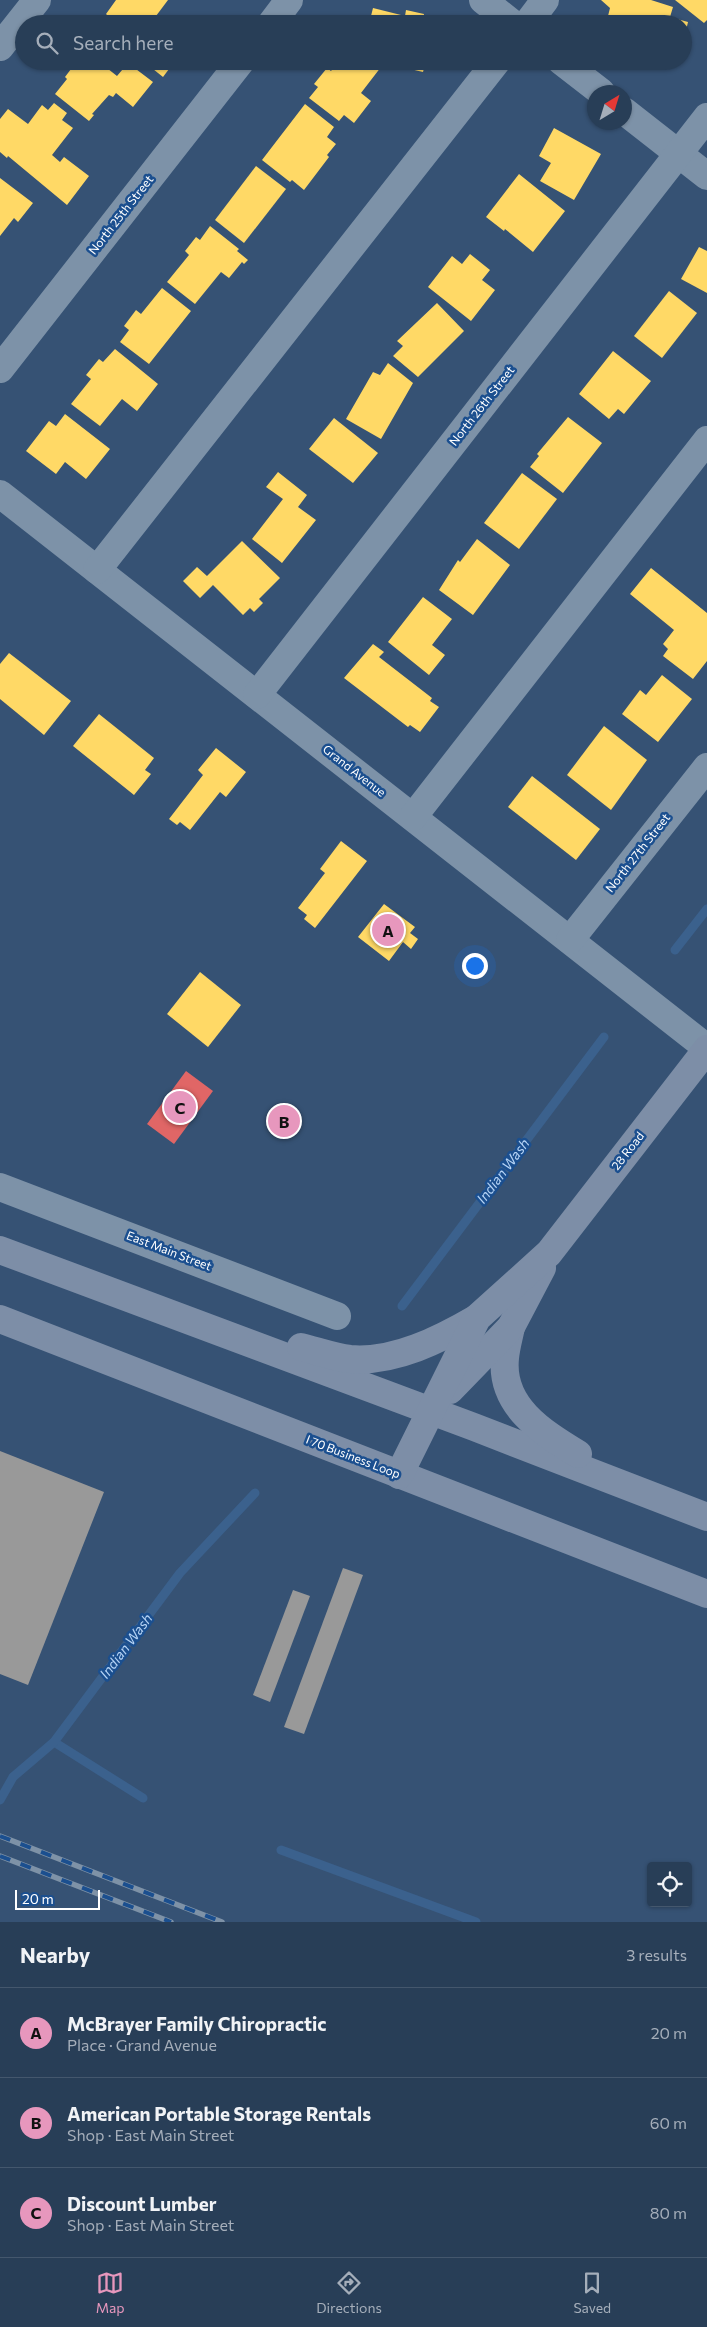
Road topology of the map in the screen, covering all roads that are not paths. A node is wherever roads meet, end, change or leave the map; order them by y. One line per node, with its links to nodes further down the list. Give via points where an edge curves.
1 (37, 0): 5 (street)
2 (290, 0): 6 (street)
3 (483, 0): 7 (street)
4 (545, 0): 8 (street)
5 (25, 15)
6 (278, 15)
7 (502, 15)
8 (533, 15)
9 (15, 28): 10 (street)
10 (0, 47)
11 (235, 70): 19 (street, North 25th Street)
12 (490, 70): 22 (street)
13 (573, 70): 14 (street)
14 (592, 85)
15 (632, 117): 17 (street)
16 (707, 117): 17 (street, North 26th Street)
17 (678, 153): 18 (street); 23 (street, North 26th Street)
18 (707, 176)
19 (0, 369)
20 (707, 440): 25 (street)
21 (0, 494): 22 (street, Grand Avenue)
22 (97, 570): 23 (street, Grand Avenue)
23 (257, 695): 25 (street, Grand Avenue)
24 (707, 767): 26 (street, North 27th Street)
25 (413, 817): 26 (street, Grand Avenue)
26 (570, 940): 27 (street, Grand Avenue)
27 (707, 1049): 30 (main road, 28 Road)
28 (0, 1187): 31 (street, East Main Street)
29 (0, 1250): 34 (main road)
30 (549, 1253): 32 (main road, 28 Road); 35 (main road, 28 Road)
31 (337, 1316)
32 (477, 1318): 34 (main road, via 453,1332 403,1351 350,1359); 36 (main road, 28 Road)
33 (0, 1319): 37 (main road, I 70 Business Loop)
34 (181, 1319): 36 (main road)
35 (511, 1327): 36 (main road, 28 Road); 38 (main road, via 505,1359 515,1405 546,1434)
36 (430, 1411): 37 (main road, 28 Road); 38 (main road)
37 (399, 1475): 40 (main road, I 70 Business Loop)
38 (627, 1486): 39 (main road)
39 (707, 1516)
40 (707, 1594)

